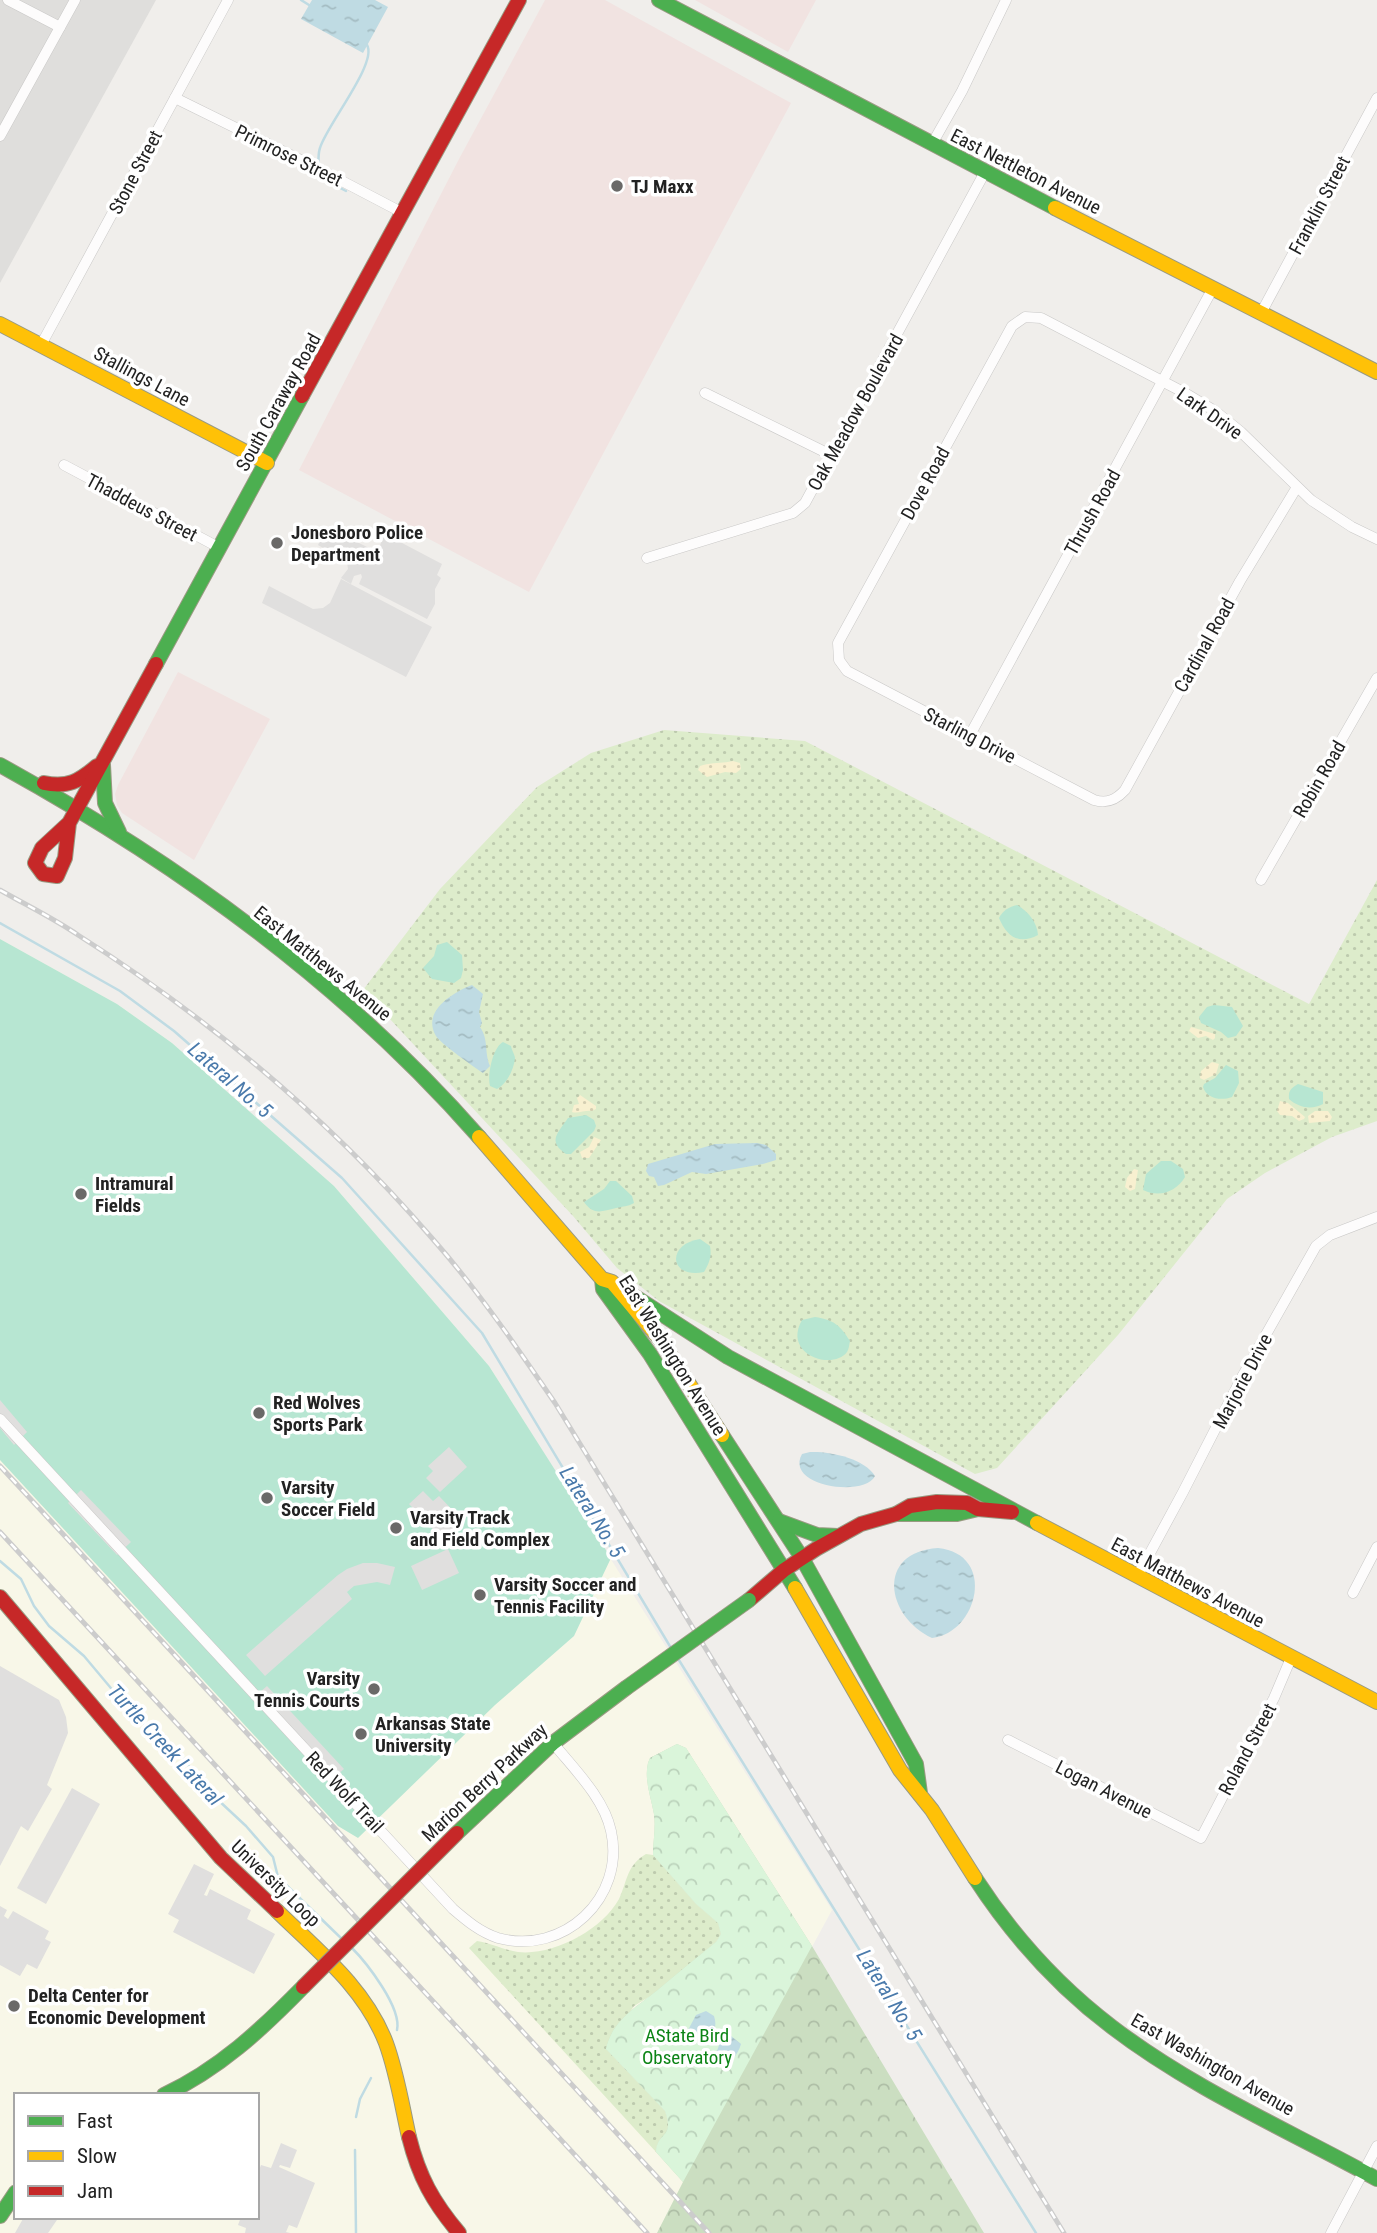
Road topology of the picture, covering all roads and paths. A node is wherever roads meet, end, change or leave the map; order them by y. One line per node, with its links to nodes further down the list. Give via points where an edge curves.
1 (8, 0): 7 (street)
2 (75, 0): 7 (street)
3 (228, 0): 8 (street, Stone Street)
4 (519, 0): 13 (street, South Caraway Road)
5 (659, 0): 11 (street, East Nettleton Avenue)
6 (1006, 0): 11 (street)
7 (60, 27): 10 (street)
8 (174, 98): 13 (street, Primrose Street); 18 (street, Stone Street)
9 (1377, 98): 15 (street, Franklin Street)
10 (0, 136)
11 (932, 144): 12 (street, East Nettleton Avenue)
12 (985, 172): 14 (street, East Nettleton Avenue); 22 (street, Oak Meadow Boulevard)
13 (403, 213): 23 (street, South Caraway Road)
14 (1213, 288): 15 (street, East Nettleton Avenue); 20 (street, Thrush Road)
15 (1261, 313): 19 (street, East Nettleton Avenue)
16 (1025, 317): 20 (street, Lark Drive, via 1041,318); 29 (street, Dove Road, via 1012,326 992,362 838,643)
17 (0, 324): 18 (street, Stallings Lane)
18 (41, 345): 23 (street, Stallings Lane)
19 (1377, 372)
20 (1163, 381): 25 (street, Lark Drive, via 1215,411); 31 (street, Thrush Road)
21 (705, 393): 22 (street)
22 (831, 455): 28 (street, Oak Meadow Boulevard, via 805,503 793,513)
23 (267, 463): 27 (street, South Caraway Road)
24 (64, 465): 27 (street, Thaddeus Street)
25 (1297, 487): 26 (street, Lark Drive, via 1330,514); 35 (street, Cardinal Road, via 1125,790)
26 (1377, 539)
27 (220, 548): 32 (street, South Caraway Road)
28 (647, 558)
29 (838, 657): 31 (street, Starling Drive, via 847,671)
30 (1377, 678): 39 (street, Robin Road)
31 (970, 735): 35 (street, Starling Drive, via 1094,800)
32 (103, 761): 34 (street, via 76,785 60,788); 36 (street, South Caraway Road); 38 (street, via 106,806)
33 (0, 765): 34 (street, East Matthews Avenue)
34 (24, 778): 36 (street, East Matthews Avenue)
35 (1110, 801)
36 (78, 808): 37 (street, South Caraway Road); 38 (street, East Matthews Avenue)
37 (69, 823)
38 (125, 838): 41 (street, East Matthews Avenue, via 351,1007 472,1130)
39 (1261, 880)
40 (1377, 1217): 49 (street, Marjorie Drive, via 1315,1246)
41 (607, 1281): 43 (street, via 728,1357); 44 (street, East Washington Avenue, via 660,1339); 48 (street, East Washington Avenue, via 603,1289 650,1354)
42 (0, 1419): 55 (street, Red Wolf Trail, via 453,1909 498,1938 529,1941 566,1931 596,1906 610,1878 614,1847 607,1817)
43 (1018, 1512): 45 (street, East Matthews Avenue, via 937,1502 910,1506); 49 (street, East Matthews Avenue)
44 (777, 1520): 45 (street, via 817,1535); 47 (street, East Washington Avenue)
45 (838, 1536): 47 (street, East Matthews Avenue)
46 (1377, 1547): 50 (street)
47 (802, 1558): 48 (street, East Matthews Avenue); 56 (street, East Washington Avenue, via 916,1764)
48 (784, 1570): 55 (street, Marion Berry Parkway, bridge, via 749,1601); 56 (street, East Washington Avenue, via 900,1770)
49 (1137, 1577): 52 (street, East Matthews Avenue)
50 (1353, 1593)
51 (0, 1597): 64 (street, University Loop, via 221,1858 361,1997 387,2045 419,2167 432,2199)
52 (1291, 1658): 53 (street, East Matthews Avenue); 57 (street, Roland Street)
53 (1377, 1702)
54 (1007, 1740): 57 (street, Logan Avenue)
55 (553, 1743): 58 (street, Marion Berry Parkway, bridge, via 254,2036 217,2067)
56 (920, 1793): 60 (street, East Washington Avenue, via 1018,1938 1098,2016 1198,2082)
57 (1201, 1838)
58 (168, 2093)
59 (1377, 2146): 60 (street)
60 (1364, 2171): 61 (street, East Washington Avenue); 65 (street)
61 (1377, 2179)
62 (14, 2195): 63 (street)
63 (0, 2216)
64 (459, 2233)
65 (1331, 2233)

